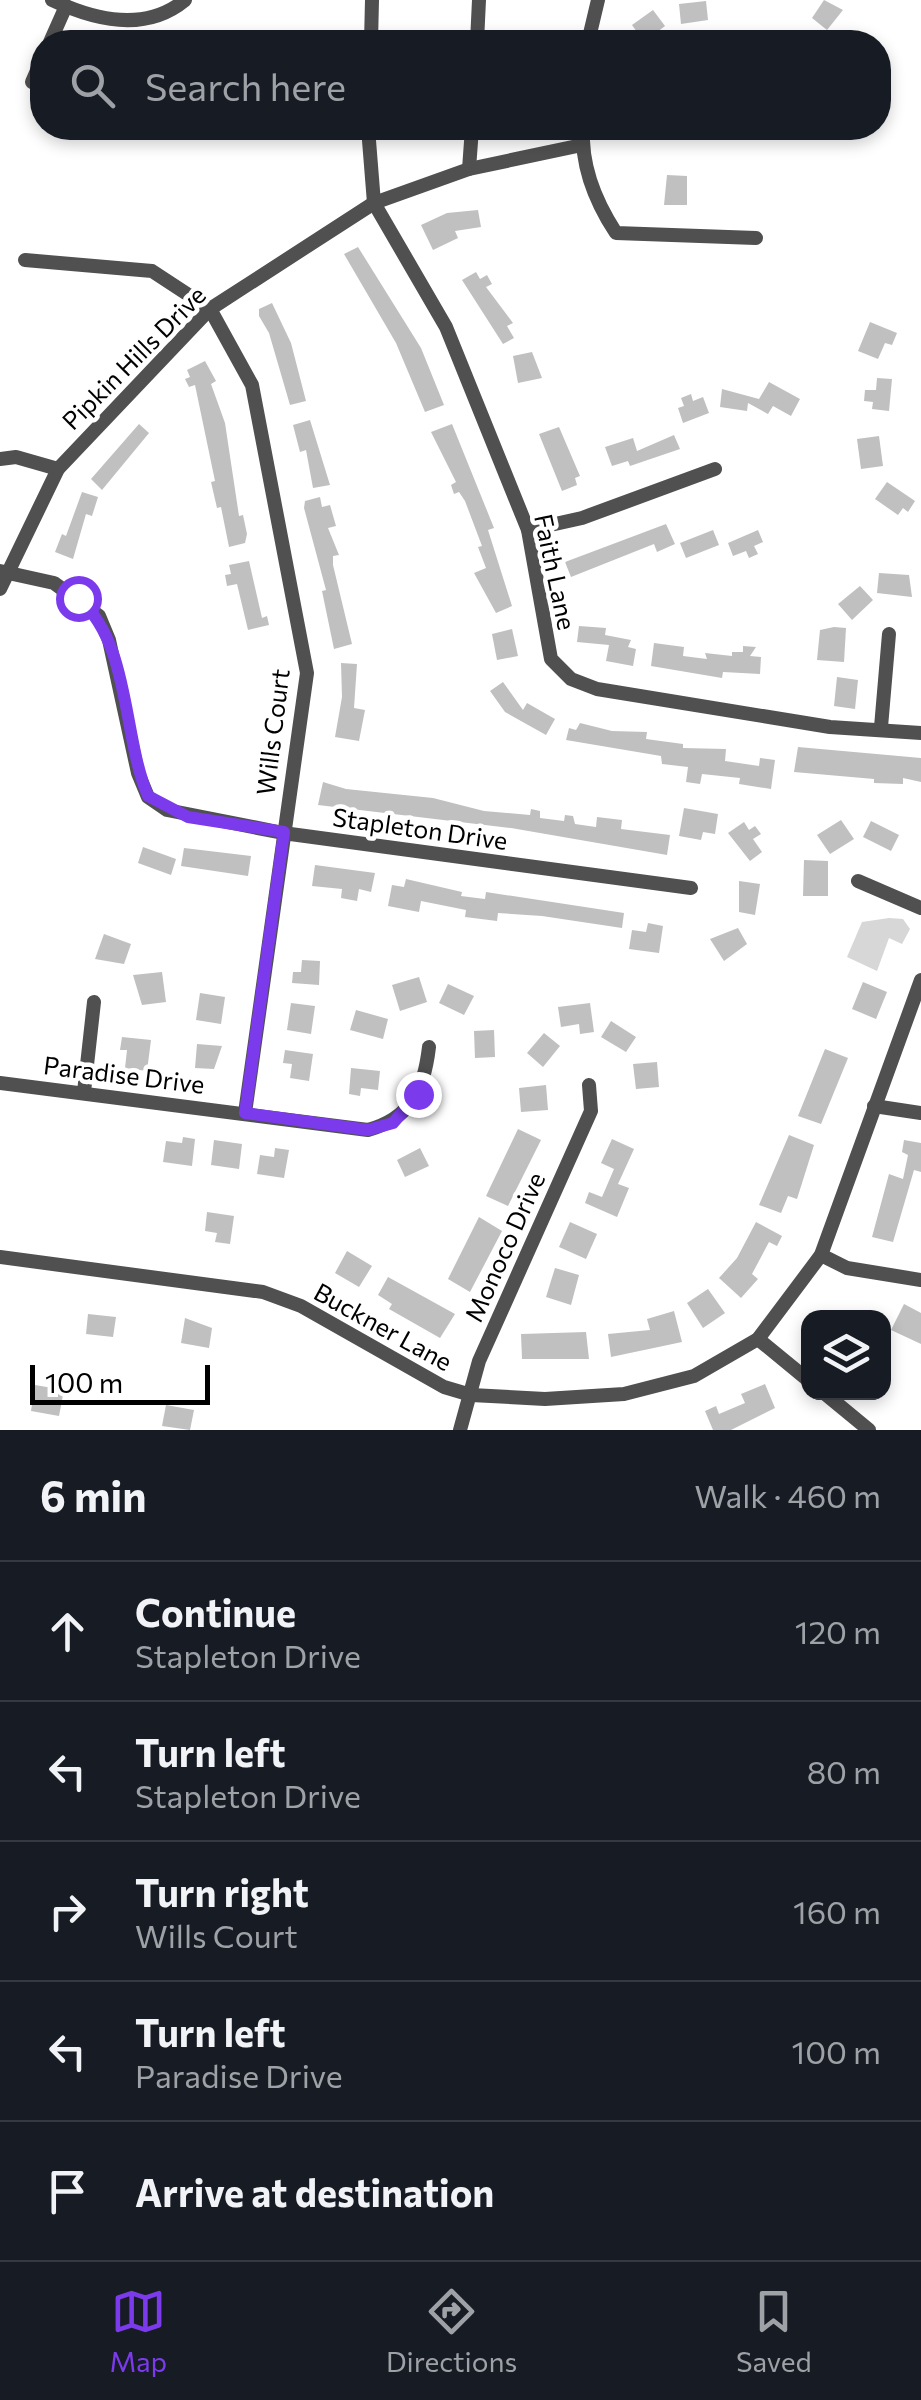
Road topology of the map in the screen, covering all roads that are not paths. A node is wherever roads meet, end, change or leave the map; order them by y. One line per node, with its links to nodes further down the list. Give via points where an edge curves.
1 (185, 0): 5 (street, via 132,21 91,18)
2 (372, 0): 7 (street)
3 (479, 0): 8 (street)
4 (598, 0): 9 (street)
5 (59, 3): 6 (street)
6 (53, 30)
7 (371, 30)
8 (478, 30)
9 (591, 30)
10 (369, 140): 15 (street)
11 (471, 140): 14 (street)
12 (582, 140): 13 (street)
13 (582, 145): 14 (street, Pipkin Hills Drive); 16 (street, via 596,202 616,233)
14 (469, 169): 15 (street, Pipkin Hills Drive)
15 (374, 202): 18 (street, Pipkin Hills Drive); 22 (street, Faith Lane, via 446,326)
16 (756, 238)
17 (26, 260): 18 (street, via 152,271)
18 (210, 309): 20 (street, Pipkin Hills Drive); 28 (street, Wills Court, via 252,385 307,673)
19 (0, 458): 20 (street)
20 (58, 469): 23 (street, Pipkin Hills Drive)
21 (715, 469): 22 (street, via 582,518)
22 (528, 530): 26 (street, Faith Lane, via 550,659 571,679 814,724)
23 (3, 572): 24 (street, Pipkin Hills Drive); 28 (street, Stapleton Drive, via 54,583 99,616 148,796 188,817)
24 (0, 589)
25 (889, 634): 26 (street)
26 (881, 727): 27 (street, Faith Lane)
27 (921, 733)
28 (284, 832): 30 (street, Stapleton Drive); 39 (street, Wills Court)
29 (858, 881): 31 (street)
30 (691, 888)
31 (921, 908)
32 (921, 980): 38 (street, Buckner Lane)
33 (94, 1002): 37 (street)
34 (430, 1047): 39 (street, Paradise Drive, via 418,1094 393,1123 368,1130)
35 (0, 1083): 37 (street, Paradise Drive)
36 (590, 1085): 46 (street, Monoco Drive, via 591,1110 494,1326)
37 (84, 1092): 39 (street, Paradise Drive)
38 (874, 1106): 40 (street); 42 (street, Buckner Lane)
39 (245, 1113)
40 (921, 1113)
41 (0, 1256): 46 (street, Buckner Lane, via 263,1292 301,1306 444,1388)
42 (821, 1256): 43 (street, via 847,1268); 44 (street, Buckner Lane)
43 (921, 1280)
44 (758, 1339): 45 (street); 46 (street, Buckner Lane, via 694,1376 624,1394)
45 (801, 1374)
46 (471, 1395): 48 (street, Monoco Drive)
47 (833, 1400): 49 (street)
48 (460, 1430)
49 (869, 1430)

